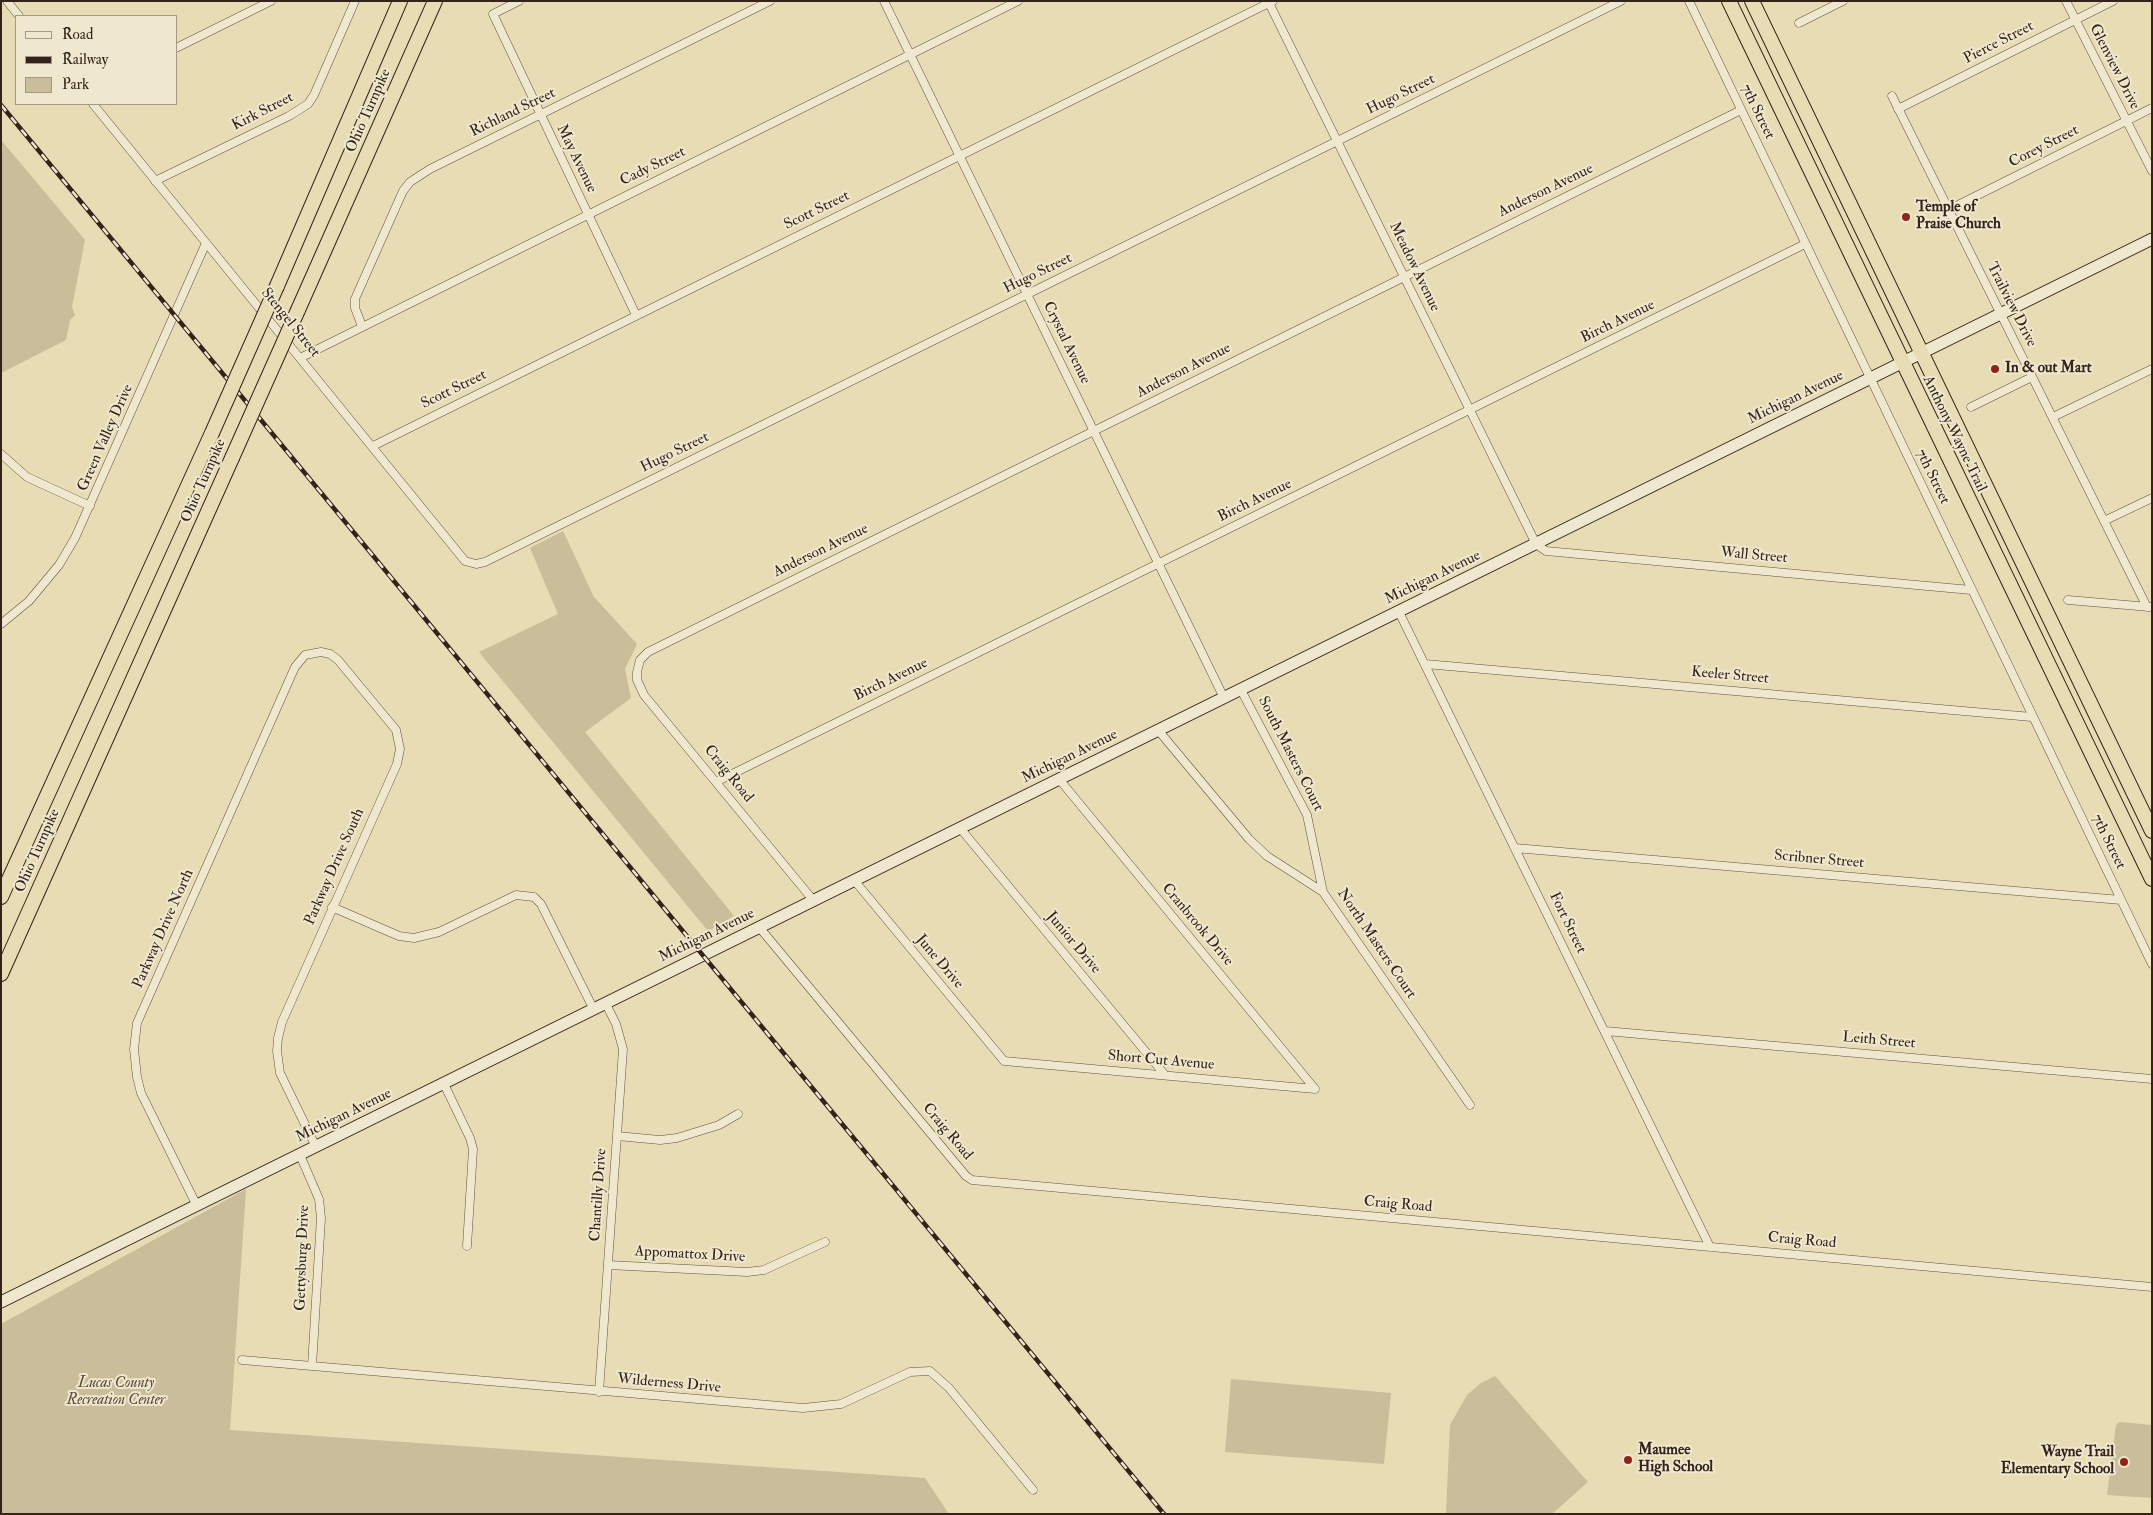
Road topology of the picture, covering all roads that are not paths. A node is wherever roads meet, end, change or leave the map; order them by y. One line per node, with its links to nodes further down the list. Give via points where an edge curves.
1 (7, 1): 18 (street)
2 (271, 1): 21 (street)
3 (355, 1): 33 (street, Kirk Street, via 308,104)
4 (400, 1): 82 (highway, Ohio Turnpike, bridge, via 212,433)
5 (435, 1): 88 (highway, Ohio Turnpike, bridge)
6 (519, 1): 28 (street, May Avenue, via 493,14)
7 (770, 1): 28 (street, Richland Street)
8 (884, 1): 22 (street, Crystal Avenue)
9 (1018, 1): 22 (street, Cady Street)
10 (1621, 1): 30 (street, Hugo Street)
11 (1688, 1): 27 (street, 7th Street)
12 (1729, 1): 46 (highway, Anthony Wayne Trail)
13 (1752, 1): 44 (highway, Anthony Wayne Trail)
14 (1843, 1): 20 (street)
15 (2066, 1): 19 (street, Glenview Drive)
16 (2112, 1): 19 (street, Pierce Street)
17 (1270, 2): 30 (street, Meadow Avenue); 31 (street, Scott Street)
18 (18, 15)
19 (2075, 20): 26 (street, Pierce Street); 29 (street, Glenview Drive)
20 (1798, 23)
21 (178, 47)
22 (910, 55): 31 (street, Crystal Avenue); 35 (street, Cady Street)
23 (1892, 96): 26 (street, Trailview Drive)
24 (94, 105): 33 (street, Stengel Street)
25 (2152, 108): 29 (street, Corey Street)
26 (1898, 109): 34 (street, Trailview Drive)
27 (1741, 110): 38 (street, 7th Street); 39 (street, Anderson Avenue)
28 (540, 115): 35 (street, May Avenue); 43 (street, Richland Street, via 410,182 403,191 355,300)
29 (2127, 121): 32 (street, Glenview Drive); 34 (street, Corey Street)
30 (1337, 142): 39 (street, Meadow Avenue); 40 (street, Hugo Street)
31 (959, 156): 40 (street, Crystal Avenue); 42 (street, Scott Street)
32 (2152, 171)
33 (155, 181): 37 (street, Stengel Street)
34 (1948, 210): 41 (street, Trailview Drive)
35 (588, 215): 42 (street, May Avenue); 43 (street, Cady Street)
36 (2152, 239): 41 (street, Michigan Avenue)
37 (206, 243): 45 (street, Stengel Street); 57 (street, Green Valley Drive)
38 (1806, 244): 49 (street, 7th Street); 51 (street, Birch Avenue)
39 (1403, 276): 51 (street, Meadow Avenue); 53 (street, Anderson Avenue)
40 (1027, 294): 53 (street, Crystal Avenue); 60 (street, Hugo Street, via 485,562 476,564)
41 (2001, 314): 44 (street, Michigan Avenue); 48 (street, Trailview Drive)
42 (636, 315): 54 (street, Scott Street)
43 (362, 326): 45 (street, Cady Street)
44 (1922, 353): 46 (street, Michigan Avenue); 77 (highway, Anthony Wayne Trail)
45 (300, 358): 54 (street, Stengel Street)
46 (1902, 362): 49 (street, Michigan Avenue); 79 (highway, Anthony Wayne Trail)
47 (2152, 369): 52 (street)
48 (2032, 377): 50 (street); 52 (street, Trailview Drive)
49 (1870, 379): 59 (street, Michigan Avenue); 62 (street, 7th Street)
50 (1971, 407)
51 (1470, 411): 59 (street, Meadow Avenue); 61 (street, Birch Avenue)
52 (2053, 417): 58 (street, Trailview Drive)
53 (1094, 432): 61 (street, Crystal Avenue); 67 (street, Anderson Avenue, via 648,652)
54 (372, 446): 60 (street, Stengel Street)
55 (2, 456): 57 (street, via 27,477)
56 (2152, 498): 58 (street)
57 (90, 506): 66 (street, Green Valley Drive, via 59,565 29,601)
58 (2104, 521): 64 (street, Trailview Drive)
59 (1536, 544): 62 (street, Wall Street, via 1546,551); 65 (street, Michigan Avenue)
60 (466, 560)
61 (1159, 564): 71 (street, Crystal Avenue); 75 (street, Birch Avenue)
62 (1971, 590): 72 (street, 7th Street)
63 (2068, 600): 64 (street)
64 (2149, 607)
65 (1399, 612): 68 (street, Fort Street); 70 (street, Michigan Avenue)
66 (1, 624)
67 (640, 660): 75 (street, Craig Road, via 637,680 644,695)
68 (1425, 664): 72 (street, Keeler Street); 78 (street, Fort Street)
69 (295, 667): 85 (street, Parkway Drive South, via 306,655 330,654 396,730 399,739 397,764); 102 (street, Parkway Drive North, via 138,1023 134,1049 141,1093)
70 (1241, 690): 71 (street, Michigan Avenue); 81 (street, South Masters Court, via 1307,815)
71 (1224, 698): 73 (street, Michigan Avenue)
72 (2032, 717): 84 (street, 7th Street)
73 (1158, 730): 74 (street, Michigan Avenue); 81 (street, North Masters Court, via 1249,839 1267,856)
74 (1059, 779): 76 (street, Michigan Avenue); 96 (street, Cranbrook Drive)
75 (716, 782): 83 (street, Craig Road)
76 (960, 828): 80 (street, Michigan Avenue); 93 (street, Junior Drive)
77 (2152, 831)
78 (1516, 848): 84 (street, Scribner Street); 91 (street, Fort Street)
79 (2152, 879)
80 (854, 880): 83 (street, Michigan Avenue); 92 (street, June Drive)
81 (1323, 892): 97 (street, North Masters Court)
82 (1, 897)
83 (813, 900): 86 (street, Michigan Avenue)
84 (2121, 900): 87 (street, 7th Street)
85 (332, 907): 90 (street, via 399,936 414,938 439,932 516,895 534,897 541,904); 100 (street, Parkway Drive South, via 282,1022 277,1051 280,1073)
86 (759, 927): 89 (street, Michigan Avenue); 105 (street, Craig Road, via 972,1180)
87 (2152, 964)
88 (1, 974)
89 (606, 1004): 90 (street, Michigan Avenue); 99 (street, Chantilly Drive, via 624,1049)
90 (594, 1010): 95 (street, Michigan Avenue)
91 (1605, 1031): 94 (street, Leith Street); 105 (street, Fort Street)
92 (1004, 1061): 93 (street, Short Cut Avenue)
93 (1165, 1076): 96 (street, Short Cut Avenue)
94 (2152, 1079)
95 (444, 1084): 100 (street, Michigan Avenue); 104 (street, via 473,1149)
96 (1315, 1089)
97 (1470, 1105)
98 (738, 1114): 99 (street, via 719,1125 677,1138 660,1140)
99 (617, 1136): 106 (street, Chantilly Drive)
100 (316, 1147): 101 (street, Michigan Avenue)
101 (300, 1155): 102 (street, Michigan Avenue); 110 (street, Gettysburg Drive, via 319,1199 321,1212)
102 (197, 1206): 108 (street, Michigan Avenue)
103 (825, 1242): 106 (street, Appomattox Drive, via 764,1270 747,1272)
104 (467, 1246)
105 (1710, 1247): 107 (street, Craig Road)
106 (608, 1265): 111 (street, Chantilly Drive)
107 (2152, 1287)
108 (1, 1302)
109 (242, 1360): 110 (street, Wilderness Drive)
110 (312, 1366): 111 (street, Wilderness Drive)
111 (598, 1392): 112 (street, Wilderness Drive, via 822,1408 842,1404 910,1372 930,1371 950,1388)
112 (1032, 1490)

